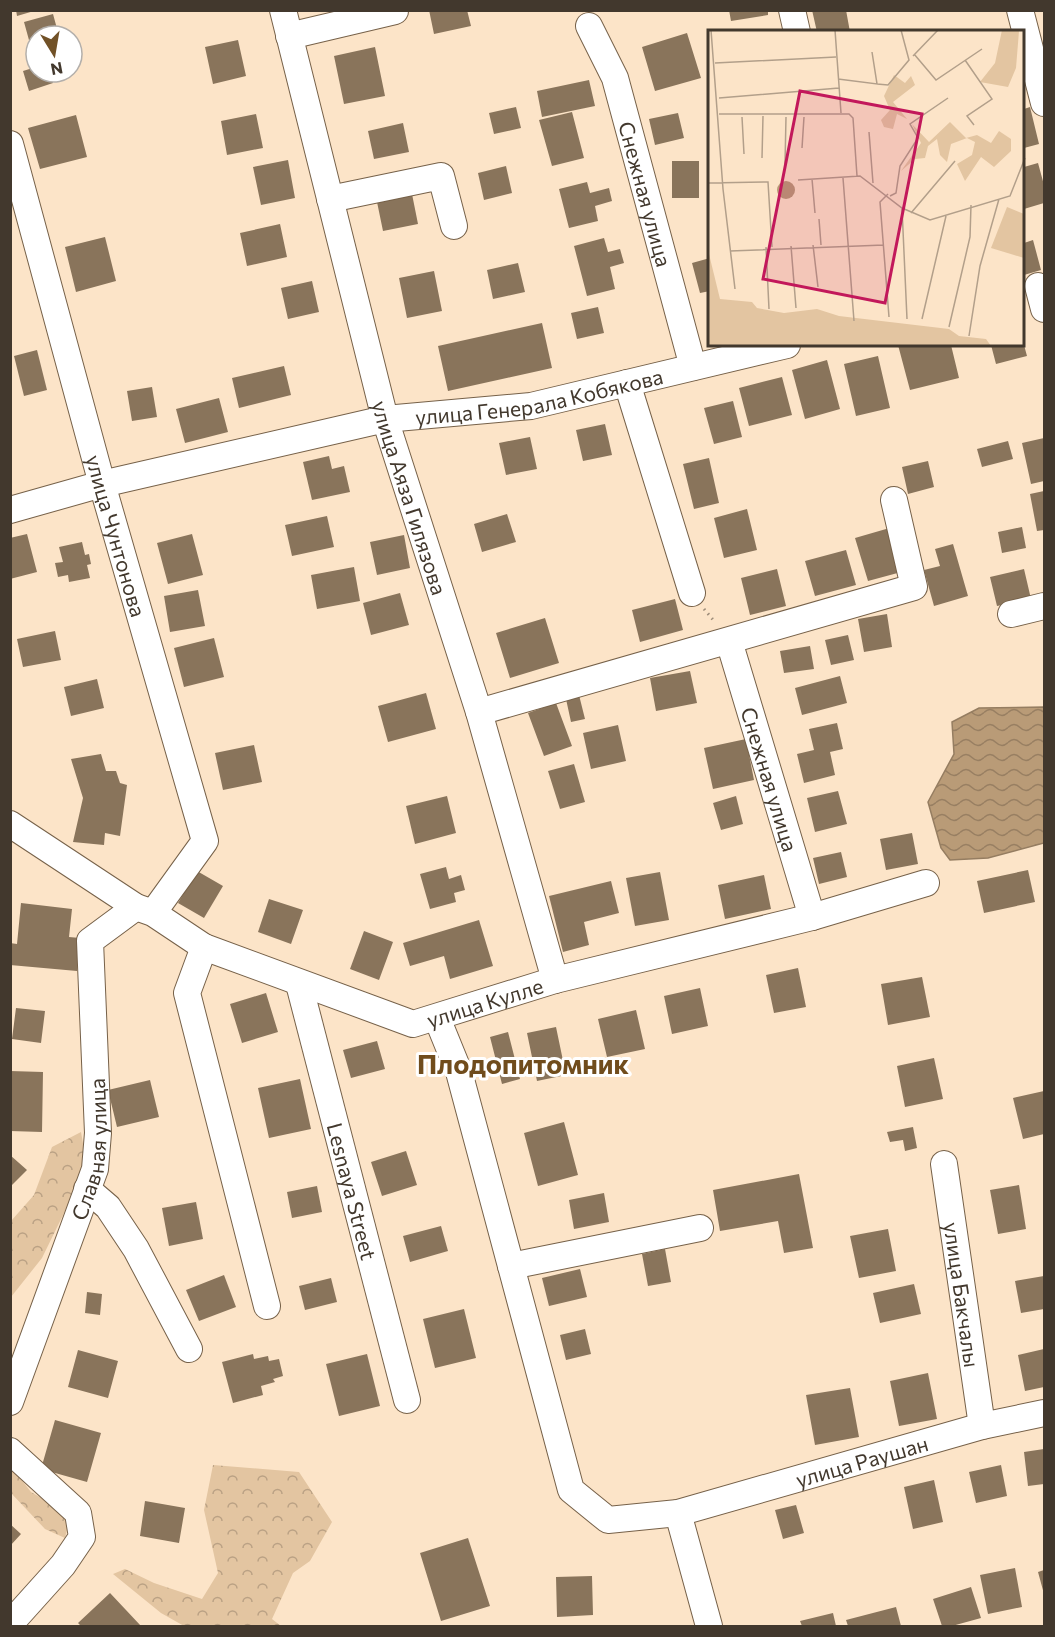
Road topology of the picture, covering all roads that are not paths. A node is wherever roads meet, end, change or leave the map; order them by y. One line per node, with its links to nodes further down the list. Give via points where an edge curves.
1 (283, 10): 7 (street, улица Аяза Гилязова)
2 (792, 10): 6 (street)
3 (1020, 10): 8 (street)
4 (395, 11): 7 (street)
5 (589, 26): 13 (street, Снежная улица, via 615,78)
6 (797, 30)
7 (289, 36): 10 (street, улица Аяза Гилязова)
8 (1044, 103)
9 (10, 144): 16 (street, улица Чунтонова)
10 (330, 199): 11 (street, via 441,176); 15 (street, улица Аяза Гилязова)
11 (454, 226)
12 (783, 346): 13 (street, улица Генерала Кобякова)
13 (693, 367): 14 (street, улица Генерала Кобякова)
14 (627, 383): 15 (street, улица Генерала Кобякова, via 531,406); 19 (street)
15 (385, 419): 16 (street, улица Генерала Кобякова); 23 (street, улица Аяза Гилязова)
16 (102, 484): 18 (street, улица Генерала Кобякова); 26 (street, улица Чунтонова, via 205,841)
17 (894, 500): 22 (street, via 914,587)
18 (10, 510)
19 (692, 593)
20 (1044, 606): 21 (street)
21 (1011, 614)
22 (729, 641): 23 (street); 27 (street, Снежная улица)
23 (479, 712): 29 (street, улица Аяза Гилязова)
24 (10, 824): 26 (street, улица Кулле)
25 (926, 883): 27 (street, улица Кулле)
26 (144, 910): 28 (street, улица Кулле); 33 (street, Славная улица, via 90,941 98,1132 95,1169)
27 (812, 917): 29 (street, улица Кулле)
28 (204, 947): 30 (street, улица Кулле); 36 (street, via 187,993)
29 (555, 980): 31 (street, улица Кулле)
30 (299, 984): 31 (street, улица Кулле, via 412,1024); 38 (street, Lesnaya Street)
31 (437, 1018): 35 (street, улица Раушан, via 459,1072)
32 (944, 1164): 41 (street, улица Бакчалы)
33 (87, 1189): 37 (street, via 108,1207 136,1250); 39 (street, Славная улица)
34 (700, 1228): 35 (street)
35 (511, 1266): 43 (street, улица Раушан, via 571,1490 608,1520)
36 (267, 1305)
37 (189, 1349)
38 (407, 1400)
39 (10, 1402)
40 (1044, 1413): 41 (street, улица Раушан)
41 (981, 1426): 43 (street, улица Раушан)
42 (10, 1451): 44 (street, via 78,1513 82,1537 63,1565)
43 (678, 1513): 45 (street)
44 (10, 1624)
45 (709, 1626)

